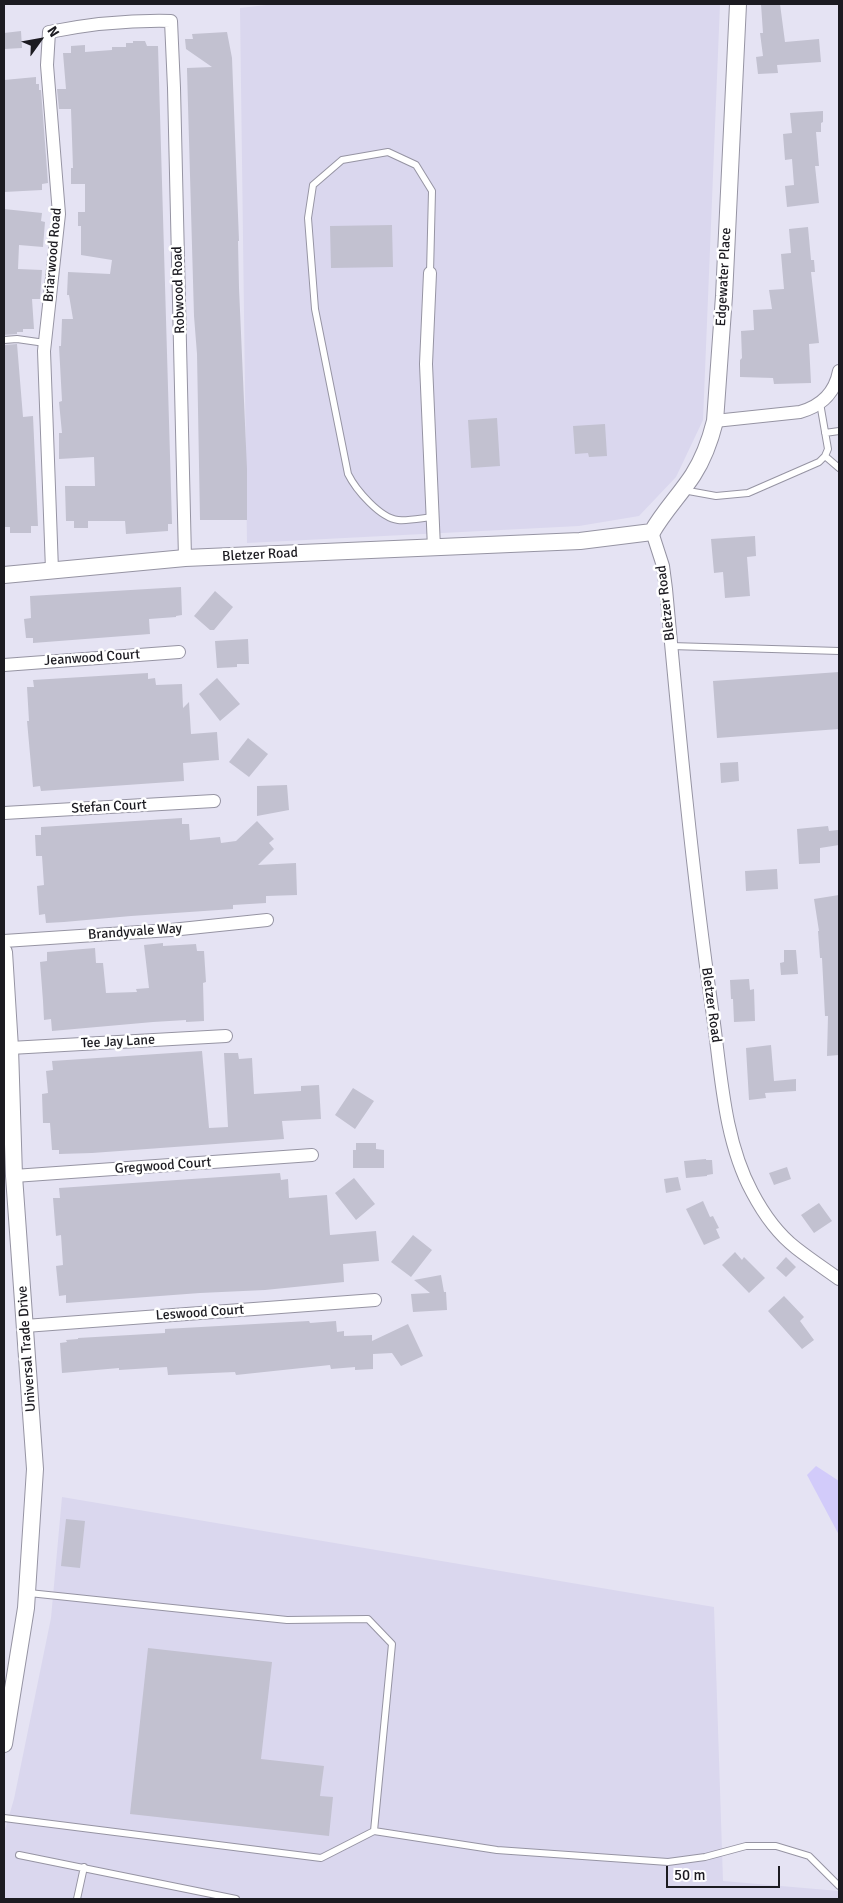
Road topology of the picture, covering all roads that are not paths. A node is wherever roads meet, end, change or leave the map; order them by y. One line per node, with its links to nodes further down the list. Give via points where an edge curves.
1 (738, 4): 8 (street, Edgewater Place)
2 (171, 21): 5 (street, Briarwood Road, via 137,20 49,32 47,65 59,214); 17 (street, Robwood Road)
3 (430, 273): 14 (street, via 426,364); 14 (lane, via 432,191 416,165 388,152 342,160 313,184 308,218 315,309 348,474 355,487 385,516 398,520)
4 (4, 340): 5 (lane)
5 (45, 343): 18 (street, Briarwood Road)
6 (839, 372): 7 (street, via 828,396)
7 (820, 403): 8 (street, via 800,412); 10 (lane)
8 (715, 422): 13 (street, Edgewater Place, via 705,454)
9 (839, 431): 10 (lane)
10 (825, 433): 11 (lane, via 828,450)
11 (825, 456): 12 (lane); 13 (lane, via 819,462 748,493 716,496)
12 (839, 468)
13 (682, 489): 15 (street, Edgewater Place)
14 (433, 517): 16 (street)
15 (652, 532): 16 (street, Bletzer Road, via 580,541); 20 (street, Bletzer Road, via 662,566)
16 (434, 548): 17 (street, Bletzer Road)
17 (185, 558): 18 (street, Bletzer Road)
18 (52, 570): 19 (street, Bletzer Road)
19 (4, 575)
20 (671, 646): 21 (lane); 33 (street, Bletzer Road, via 685,801 731,1136 741,1167 764,1214 796,1248)
21 (839, 651)
22 (180, 652): 23 (street, Jeanwood Court)
23 (4, 665)
24 (214, 801): 25 (street, Stefan Court)
25 (4, 813)
26 (267, 920): 27 (street, Brandyvale Way)
27 (4, 941)
28 (4, 952): 30 (street, Universal Trade Drive)
29 (226, 1036): 30 (street, Tee Jay Lane)
30 (10, 1048): 32 (street, Universal Trade Drive)
31 (312, 1155): 32 (street, Gregwood Court)
32 (14, 1176): 35 (street, Universal Trade Drive)
33 (839, 1279)
34 (375, 1300): 35 (street, Leswood Court)
35 (25, 1326): 36 (street, Universal Trade Drive, via 35,1469)
36 (27, 1593): 37 (street, Universal Trade Drive); 39 (lane, via 287,1620 368,1619 392,1644)
37 (4, 1744)
38 (4, 1818): 39 (lane, via 321,1858)
39 (374, 1830): 42 (lane, via 497,1850 668,1862 705,1857 746,1846 776,1846 809,1856)
40 (19, 1855): 41 (lane)
41 (84, 1867): 43 (lane); 44 (lane)
42 (839, 1886)
43 (77, 1899)
44 (236, 1899)

